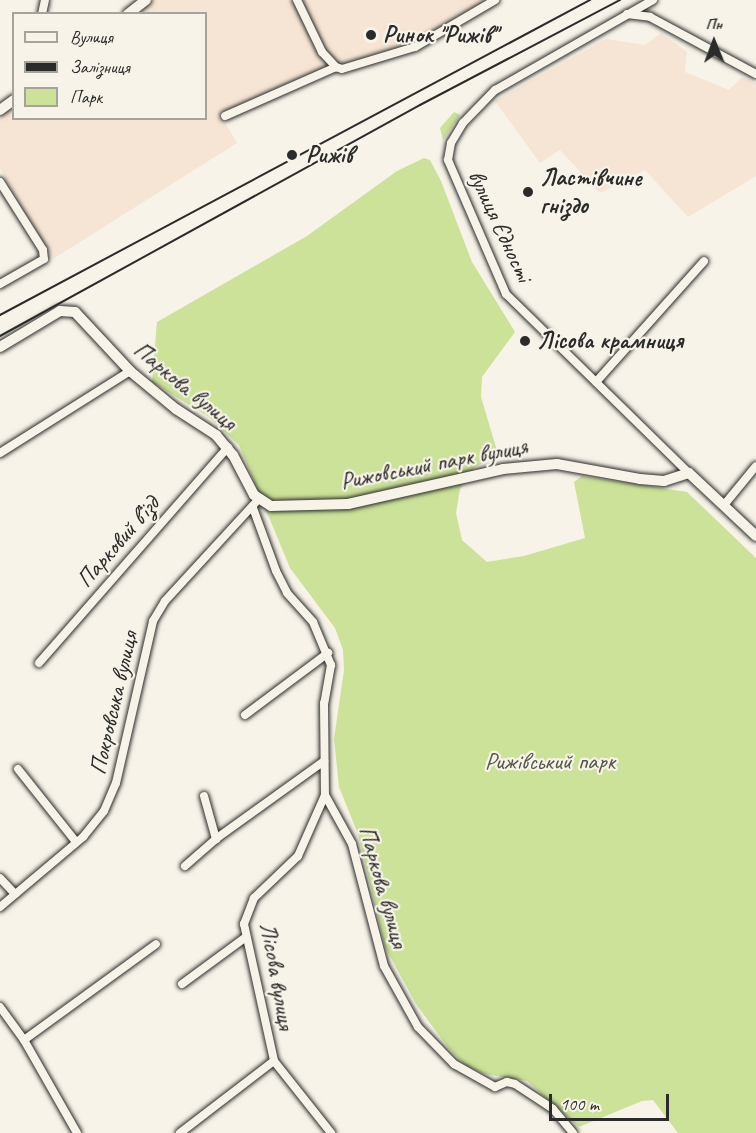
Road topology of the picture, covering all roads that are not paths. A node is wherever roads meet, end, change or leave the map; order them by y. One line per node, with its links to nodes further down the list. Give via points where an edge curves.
1 (146, 0): 5 (street)
2 (297, 0): 7 (street, via 322,52)
3 (495, 0): 7 (street, via 415,47 342,69)
4 (653, 0): 6 (street)
5 (131, 12)
6 (626, 14): 8 (street, via 650,17); 15 (street, вулиця Єдності, via 483,100 459,129 448,160 506,294)
7 (336, 67): 9 (street)
8 (756, 74)
9 (225, 116)
10 (0, 182): 12 (street, via 43,250 44,260)
11 (704, 261): 15 (street)
12 (0, 284)
13 (0, 347): 14 (street, Паркова вулиця, via 60,311 75,312)
14 (130, 371): 16 (street, Паркова вулиця); 17 (street)
15 (596, 382): 19 (street, вулиця Єдності)
16 (228, 447): 20 (street, Паркова вулиця); 24 (street, Парковий в’їзд)
17 (0, 453)
18 (756, 466): 21 (street)
19 (689, 473): 20 (street, Рижовський парк вулиця, via 664,481 539,464 348,504 280,508); 21 (street, вулиця Єдності)
20 (256, 504): 23 (street, Паркова вулиця, via 283,585 313,622); 31 (street, Покровська вулиця, via 165,601 153,621 116,783 104,811)
21 (724, 505): 22 (street, вулиця Єдності)
22 (756, 536)
23 (327, 653): 25 (street); 26 (street, Паркова вулиця, via 332,665 324,703)
24 (39, 663)
25 (245, 715)
26 (324, 761): 28 (street, Паркова вулиця); 30 (street)
27 (18, 769): 31 (street)
28 (325, 795): 36 (street, Лісова вулиця, via 298,856 250,904 245,917); 45 (street, Паркова вулиця, via 352,844 376,948 418,1027 462,1070 495,1087 507,1082 515,1084 554,1109)
29 (204, 796): 30 (street)
30 (216, 839): 32 (street)
31 (76, 842): 34 (street, Покровська вулиця)
32 (185, 866)
33 (0, 878): 34 (street)
34 (15, 894): 35 (street, Покровська вулиця)
35 (0, 907)
36 (246, 937): 38 (street); 41 (street, Лісова вулиця)
37 (156, 944): 40 (street)
38 (182, 984)
39 (0, 1007): 40 (street)
40 (24, 1040): 42 (street)
41 (274, 1061): 43 (street); 44 (street, Лісова вулиця)
42 (77, 1133)
43 (180, 1133)
44 (331, 1133)
45 (573, 1133)

